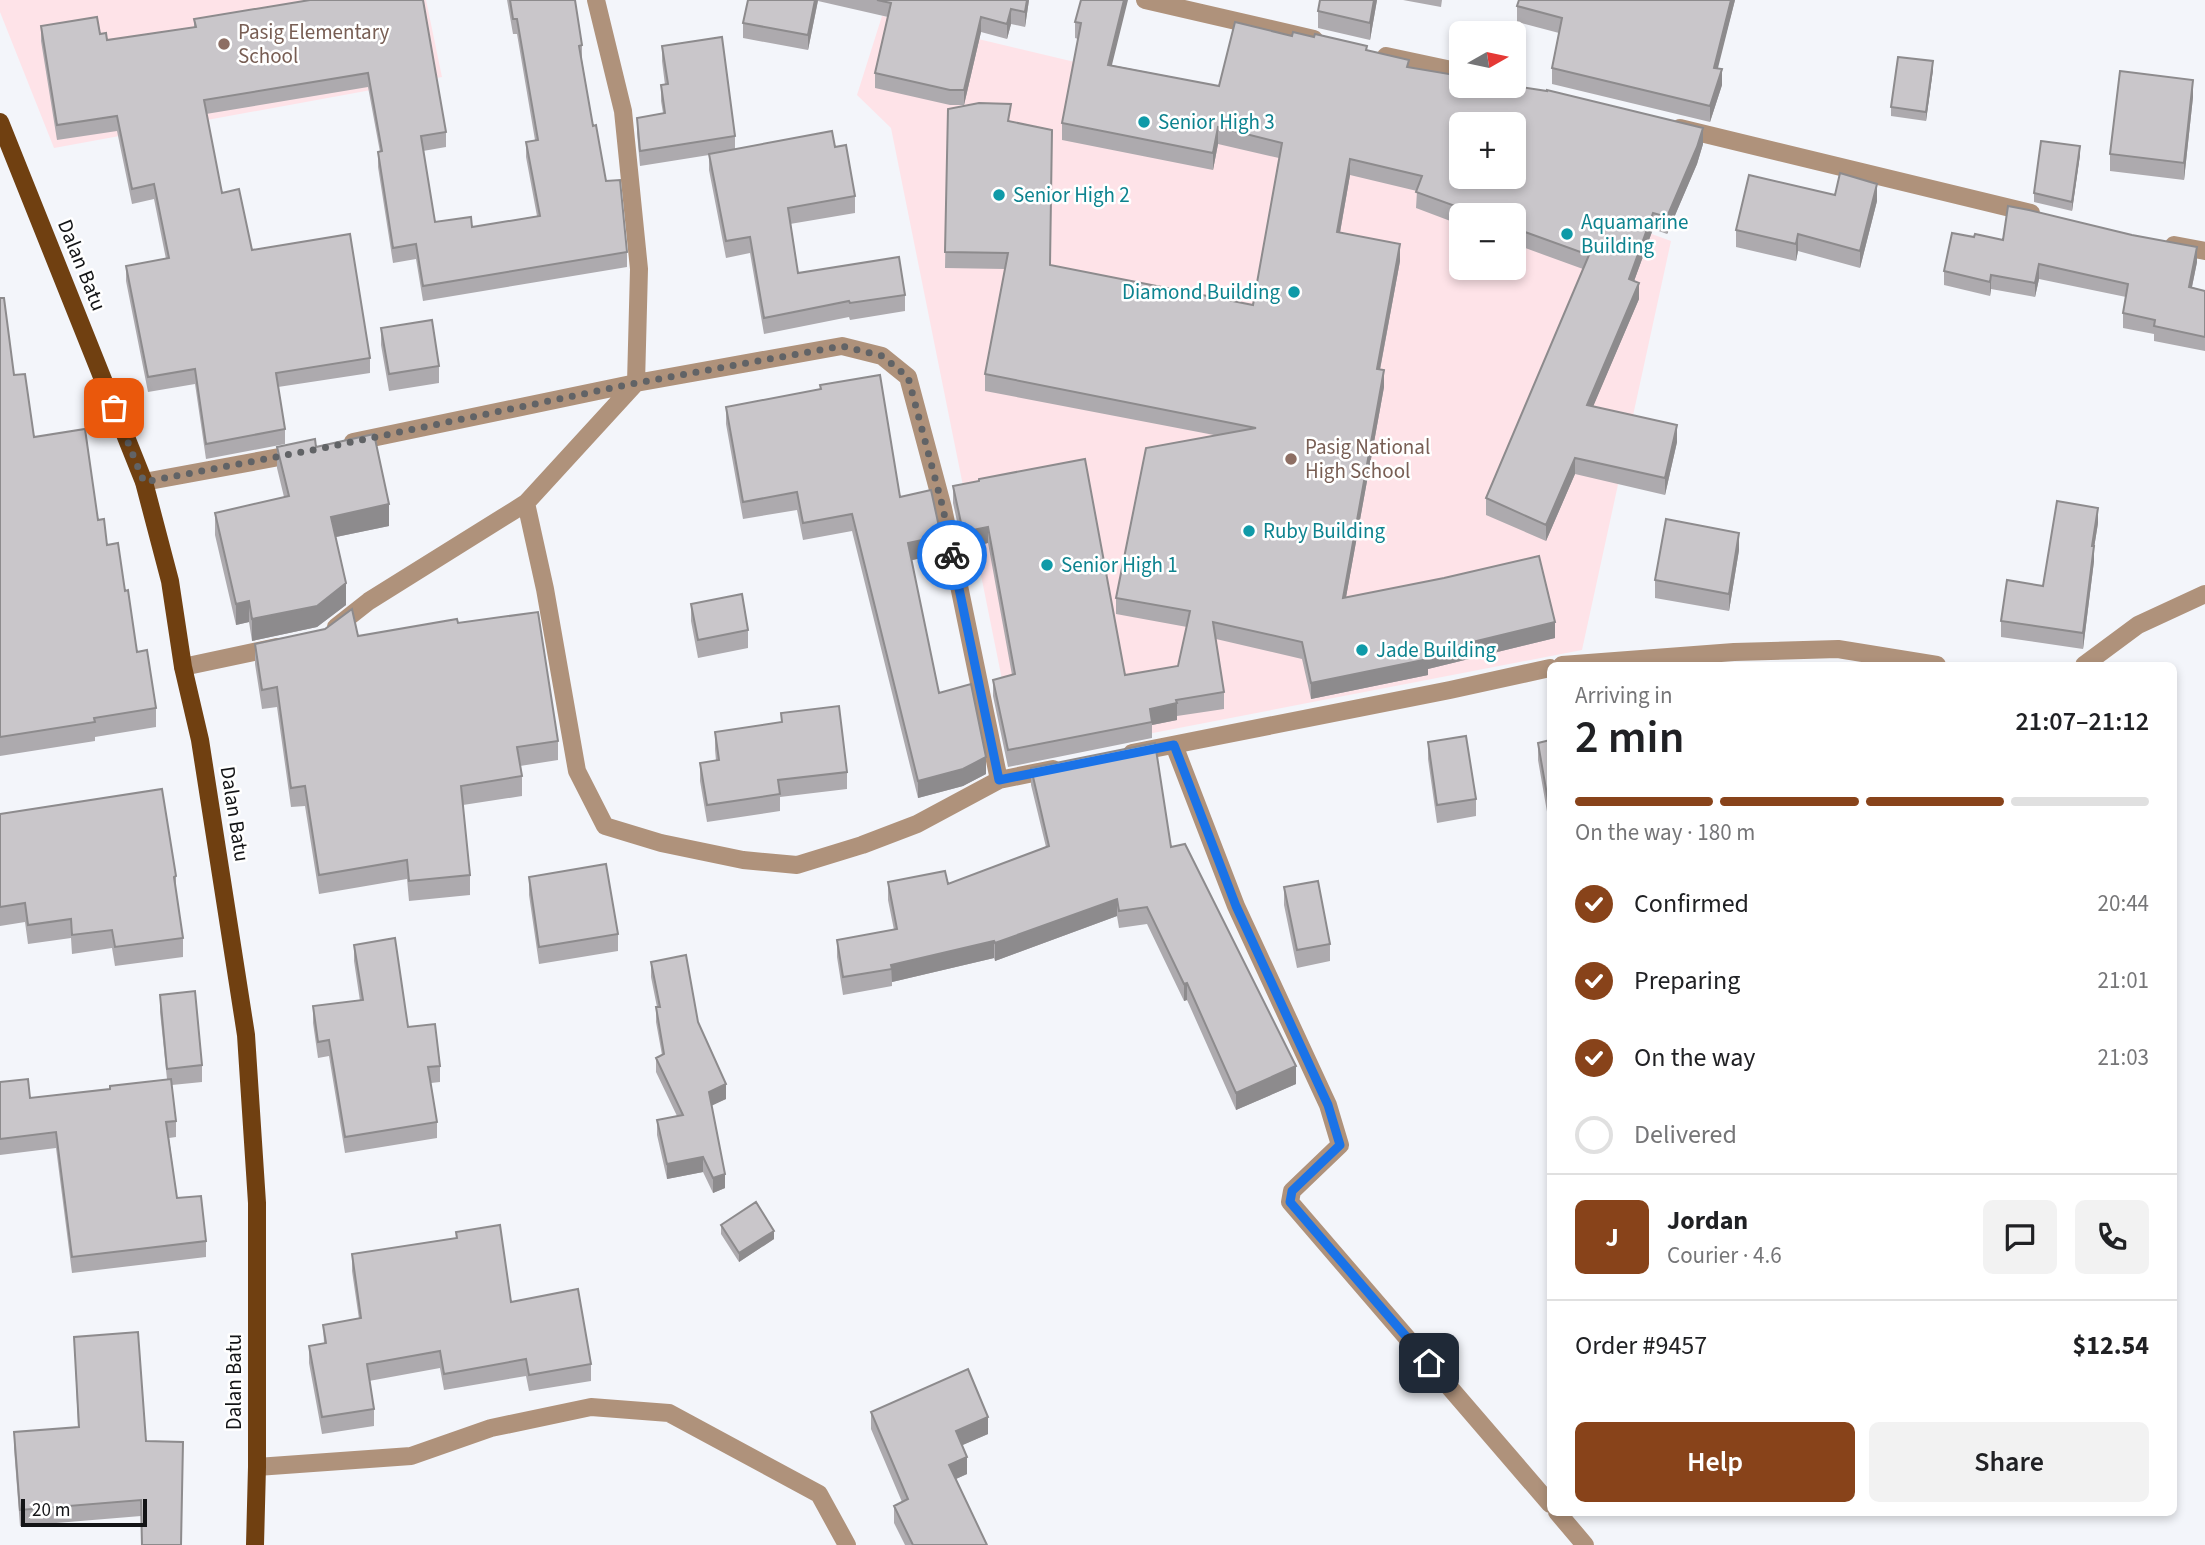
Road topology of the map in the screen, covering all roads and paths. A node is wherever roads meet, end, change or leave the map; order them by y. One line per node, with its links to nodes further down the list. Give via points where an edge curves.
1 (596, 0): 11 (street, via 624,111 639,269)
2 (1145, 0): 3 (street)
3 (1325, 42)
4 (1366, 51): 5 (street)
5 (1449, 69)
6 (0, 122): 12 (main road, Dalan Batu)
7 (1669, 125): 8 (street)
8 (2042, 215)
9 (2158, 243): 10 (street)
10 (2205, 251)
11 (636, 383): 12 (street); 13 (street); 25 (street, via 842,346 882,356 908,377 943,508)
12 (144, 482): 20 (main road, Dalan Batu, via 170,581)
13 (526, 503): 15 (street, via 369,601); 25 (street, via 577,771 605,826 743,860 797,865 917,824)
14 (2205, 594): 19 (street, via 2138,625)
15 (322, 638)
16 (297, 643): 20 (street)
17 (1602, 662): 18 (street, via 1838,649)
18 (1918, 662)
19 (2088, 662)
20 (183, 667): 26 (main road, Dalan Batu, via 200,740 246,1035 257,1203)
21 (1547, 669): 22 (street)
22 (1174, 745): 23 (street); 27 (street, via 1236,906 1328,1105 1340,1145 1292,1191 1290,1202)
23 (1120, 756)
24 (1066, 767): 25 (street)
25 (999, 780)
26 (257, 1468): 29 (main road, Dalan Batu); 30 (street, via 411,1456 491,1428 591,1407 669,1413 819,1494)
27 (1547, 1501)
28 (1561, 1516): 31 (street)
29 (255, 1545)
30 (848, 1545)
31 (1586, 1545)

